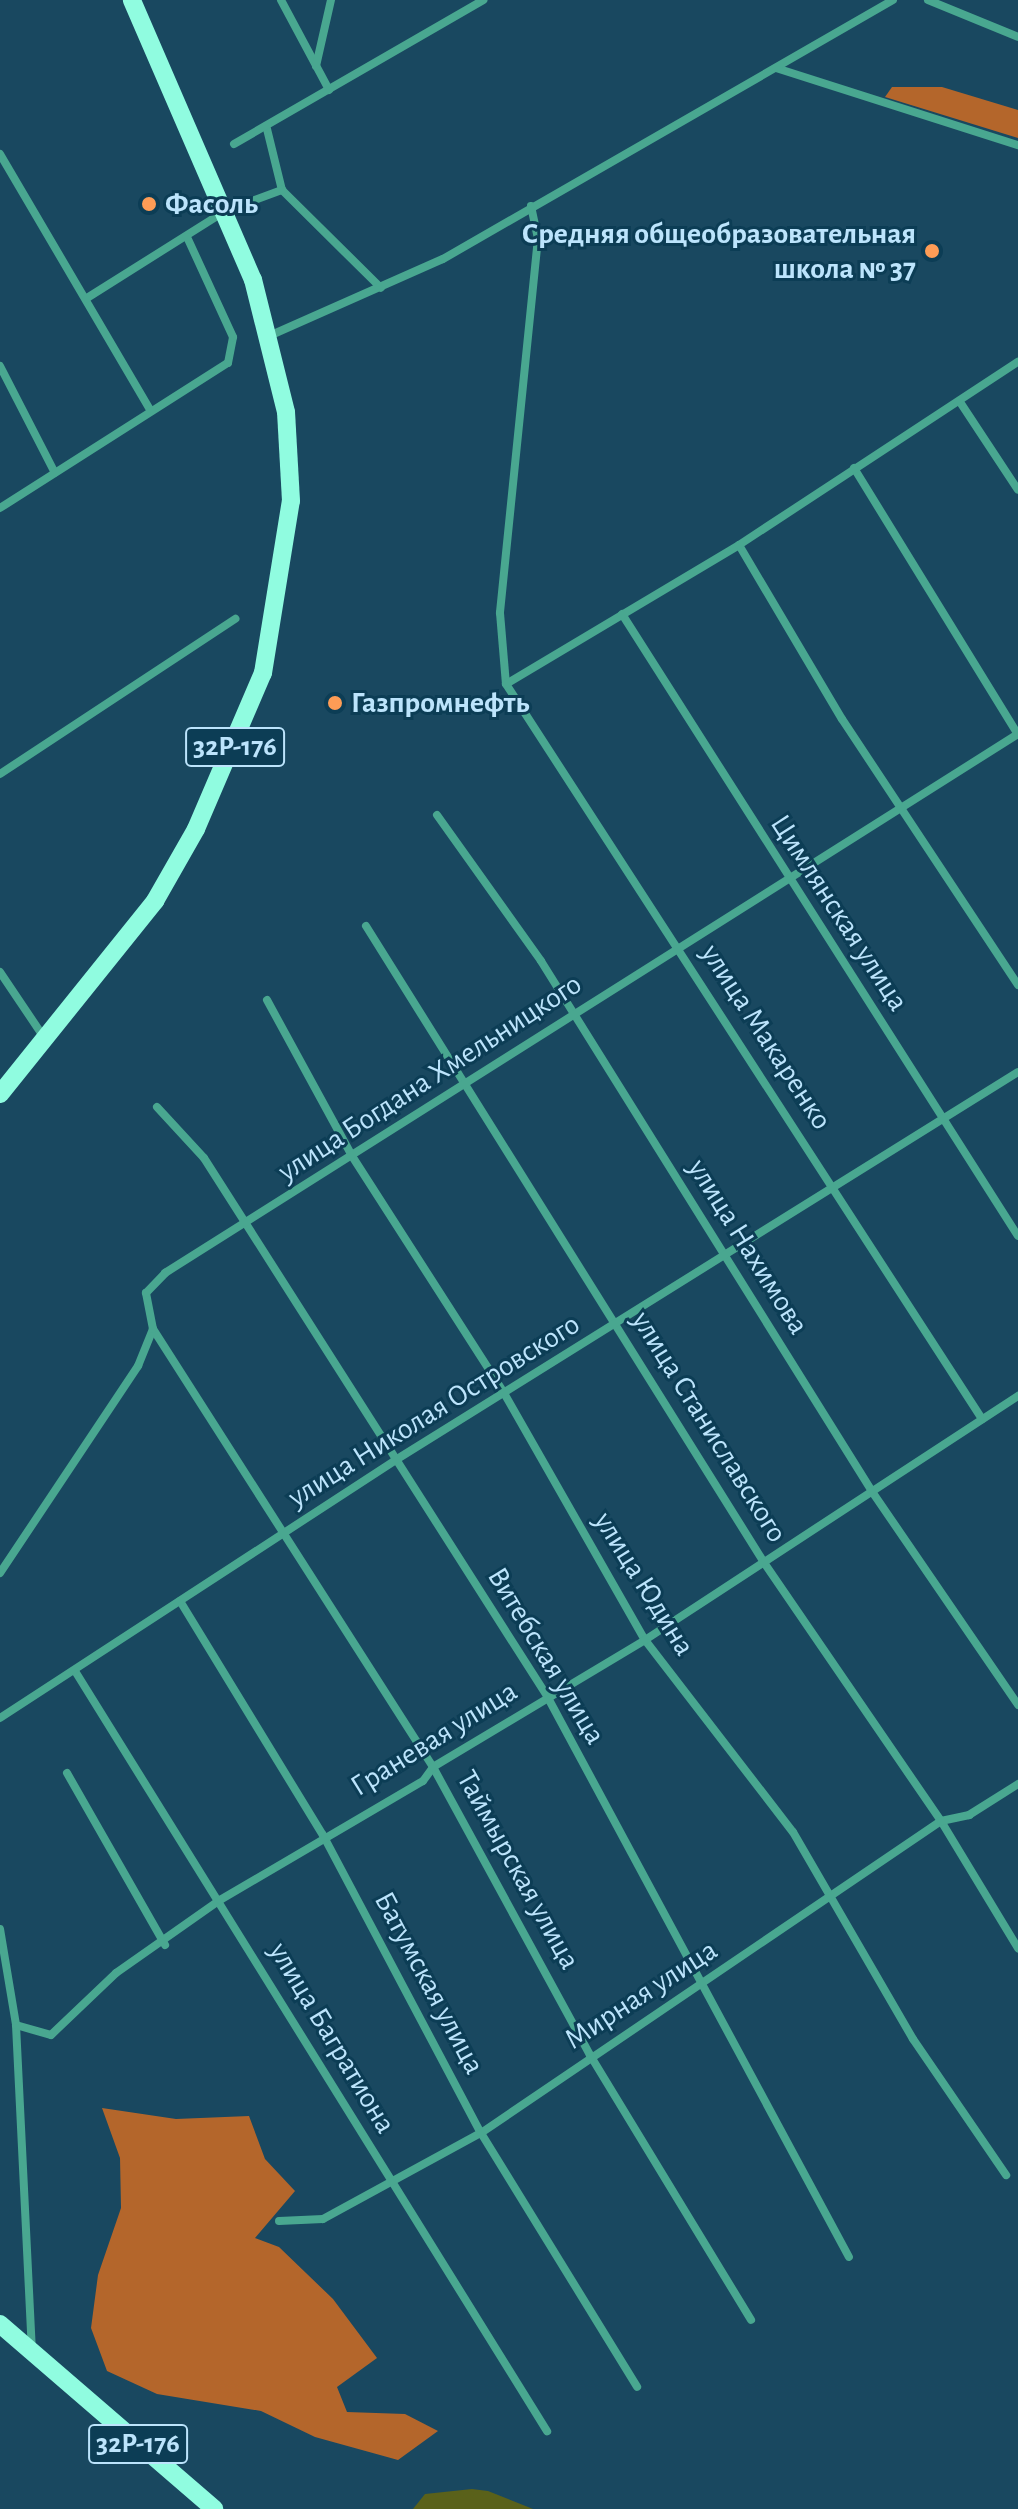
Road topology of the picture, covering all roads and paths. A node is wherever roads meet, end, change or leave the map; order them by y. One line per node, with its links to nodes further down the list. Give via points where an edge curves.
1 (132, 0): 17 (main road, 32Р-176)
2 (281, 0): 8 (street)
3 (331, 0): 8 (street)
4 (483, 0): 10 (street)
5 (893, 0): 9 (street)
6 (928, 0): 7 (street)
7 (1018, 37)
8 (316, 67): 10 (street)
9 (776, 68): 13 (street); 16 (street)
10 (329, 90): 11 (street)
11 (267, 129): 12 (street); 15 (street)
12 (234, 144)
13 (1018, 145)
14 (0, 154): 20 (street)
15 (282, 190): 17 (street); 19 (street)
16 (531, 206): 19 (street); 33 (street, via 538,238 500,613)
17 (227, 210): 18 (street); 21 (main road, 32Р-176)
18 (187, 237): 20 (street); 25 (street, via 223,306 233,351 228,363)
19 (381, 288): 21 (street)
20 (87, 298): 25 (street)
21 (269, 336): 45 (main road, 32Р-176, via 286,412 291,501 263,673 174,869)
22 (1018, 362): 24 (street)
23 (0, 366): 27 (street)
24 (960, 402): 26 (street); 28 (street)
25 (151, 411): 27 (street)
26 (854, 468): 30 (street); 34 (street)
27 (55, 473): 29 (street)
28 (1018, 490)
29 (0, 508)
30 (739, 545): 31 (street); 36 (street, via 842,719)
31 (622, 614): 33 (street); 38 (street, Цимлянская улица)
32 (235, 619): 35 (street)
33 (506, 684): 40 (street, улица Макаренко)
34 (1018, 734): 36 (street, улица Богдана Хмельницкого)
35 (0, 774)
36 (905, 807): 38 (street, улица Богдана Хмельницкого); 42 (street)
37 (437, 815): 44 (street, улица Нахимова)
38 (789, 878): 40 (street, улица Богдана Хмельницкого); 50 (street, Цимлянская улица)
39 (366, 926): 47 (street, улица Станиславского)
40 (678, 945): 44 (street, улица Богдана Хмельницкого); 52 (street, улица Макаренко)
41 (0, 972): 45 (street)
42 (1018, 985)
43 (267, 1000): 51 (street, улица Юдина)
44 (572, 1015): 47 (street, улица Богдана Хмельницкого); 55 (street, улица Нахимова)
45 (45, 1040): 48 (main road, 32Р-176)
46 (1018, 1072): 50 (street, улица Николая Островского)
47 (462, 1084): 51 (street, улица Богдана Хмельницкого); 56 (street, улица Станиславского)
48 (0, 1094)
49 (157, 1107): 53 (street, Витебская улица, via 204,1158)
50 (944, 1120): 52 (street, улица Николая Островского); 54 (street, Цимлянская улица)
51 (352, 1156): 53 (street, улица Богдана Хмельницкого); 58 (street, улица Юдина)
52 (834, 1186): 55 (street, улица Николая Островского); 60 (street, улица Макаренко)
53 (247, 1226): 57 (street, улица Богдана Хмельницкого, via 153,1282 146,1293); 61 (street, Витебская улица)
54 (1018, 1236)
55 (726, 1255): 56 (street, улица Николая Островского); 62 (street, улица Нахимова)
56 (617, 1324): 58 (street, улица Николая Островского); 64 (street, улица Станиславского)
57 (153, 1329): 63 (street, Таймырская улица); 65 (street, улица Богдана Хмельницкого, via 138,1366)
58 (504, 1393): 61 (street, улица Николая Островского); 67 (street, улица Юдина)
59 (1018, 1396): 60 (street, Граневая улица)
60 (982, 1419): 62 (street, Граневая улица)
61 (394, 1461): 63 (street, улица Николая Островского); 69 (street, Витебская улица)
62 (873, 1493): 64 (street, Граневая улица); 70 (street, улица Нахимова)
63 (287, 1531): 66 (street, улица Николая Островского); 72 (street, Таймырская улица)
64 (765, 1564): 67 (street, Граневая улица); 75 (street, улица Станиславского)
65 (0, 1573)
66 (180, 1601): 68 (street, улица Николая Островского); 76 (street, Батумская улица)
67 (645, 1640): 69 (street, Граневая улица); 77 (street, улица Юдина, via 784,1819)
68 (75, 1671): 71 (street, улица Николая Островского); 78 (street, улица Багратиона)
69 (547, 1696): 72 (street, Граневая улица); 82 (street, Витебская улица)
70 (1018, 1705)
71 (0, 1718)
72 (433, 1767): 76 (street, Граневая улица, via 423,1781); 84 (street, Таймырская улица)
73 (67, 1773): 80 (street)
74 (1018, 1784): 75 (street, Мирная улица, via 969,1815)
75 (941, 1821): 77 (street, Мирная улица); 81 (street, улица Станиславского)
76 (323, 1835): 78 (street, Граневая улица); 85 (street, Батумская улица)
77 (833, 1898): 82 (street, Мирная улица); 86 (street, улица Юдина, via 913,2039)
78 (220, 1900): 80 (street, Граневая улица); 87 (street, улица Багратиона)
79 (0, 1929): 83 (street)
80 (165, 1945): 83 (street, Граневая улица, via 116,1973 51,2035)
81 (1018, 1948)
82 (703, 1984): 84 (street, Мирная улица); 89 (street, Витебская улица)
83 (16, 2025): 92 (street)
84 (590, 2055): 85 (street, Мирная улица); 90 (street, Таймырская улица)
85 (481, 2133): 87 (street, Мирная улица); 93 (street, Батумская улица)
86 (1006, 2175)
87 (390, 2183): 88 (street, Мирная улица, via 323,2219); 94 (street, улица Багратиона)
88 (279, 2221)
89 (849, 2257)
90 (751, 2320)
91 (0, 2324): 92 (main road, 32Р-176)
92 (32, 2356): 95 (main road, 32Р-176)
93 (637, 2387)
94 (547, 2431)
95 (214, 2509)

